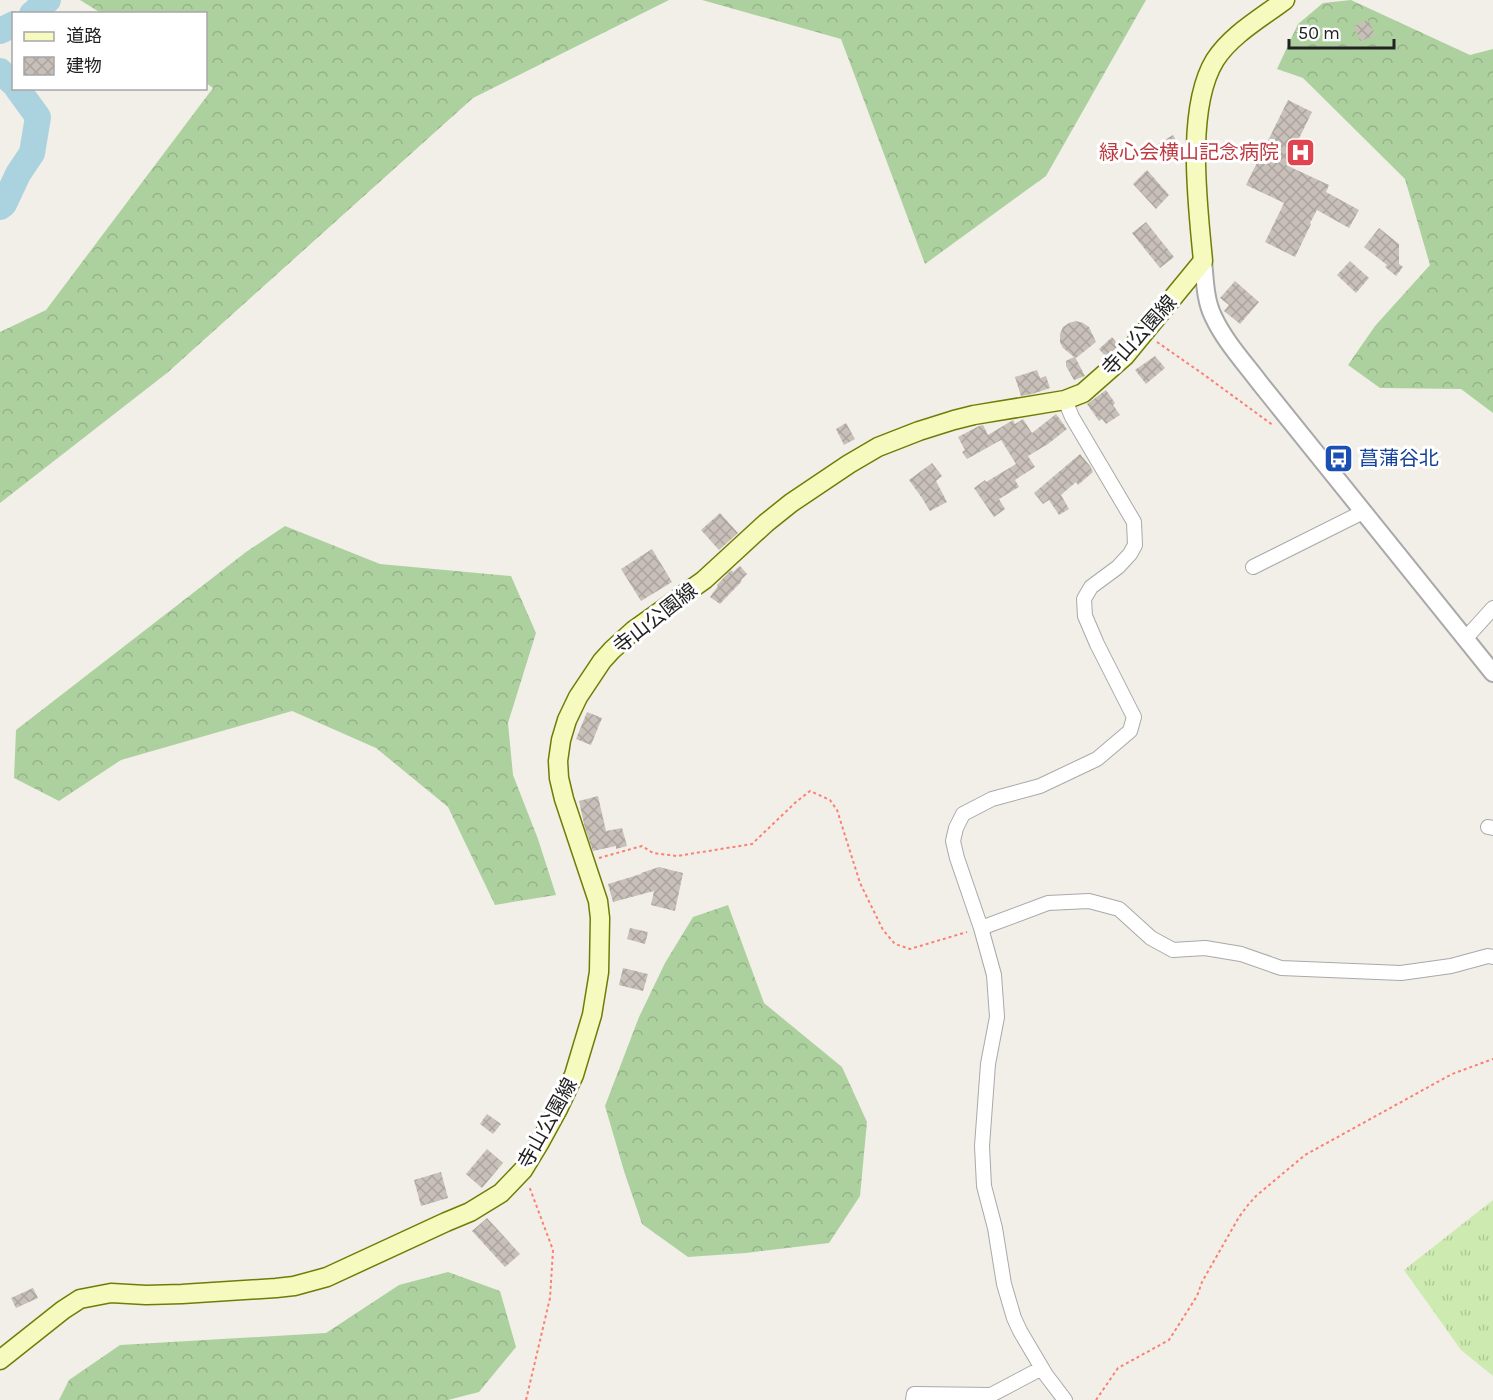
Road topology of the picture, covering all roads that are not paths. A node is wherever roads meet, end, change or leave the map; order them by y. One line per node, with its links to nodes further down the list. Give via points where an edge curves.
1 (1285, 0): 2 (main road, via 1234,38 1208,74 1197,136)
2 (1203, 261): 3 (main road, 寺山公園線, via 1125,356 1083,393); 4 (street, via 1207,298 1224,336)
3 (1065, 400): 9 (street, via 1134,522 1135,545 1130,554 1091,587 1084,599 1085,616 1096,644 1134,717 1130,731 1097,759 1040,786 992,799 963,814 953,842); 11 (main road, 寺山公園線, via 954,420 878,447 791,502 704,580 634,630 602,661 567,720 558,761 564,800 598,901 598,972 592,1015 574,1075 558,1109 523,1170 501,1193 470,1212 327,1278 294,1286 182,1294 111,1293 80,1299)
4 (1363, 512): 5 (street); 7 (street)
5 (1253, 567)
6 (1493, 608): 7 (street)
7 (1465, 639): 8 (street)
8 (1493, 674)
9 (981, 928): 10 (street, via 1048,903 1089,901 1119,909 1151,938 1173,950 1206,948 1241,954 1281,968 1401,973); 12 (street, via 994,975 997,1017 988,1064 982,1146 984,1186 1014,1318)
10 (1493, 957)
11 (0, 1360)
12 (1042, 1368): 13 (street, via 991,1395 914,1394); 14 (street)
13 (913, 1400)
14 (1065, 1400)

